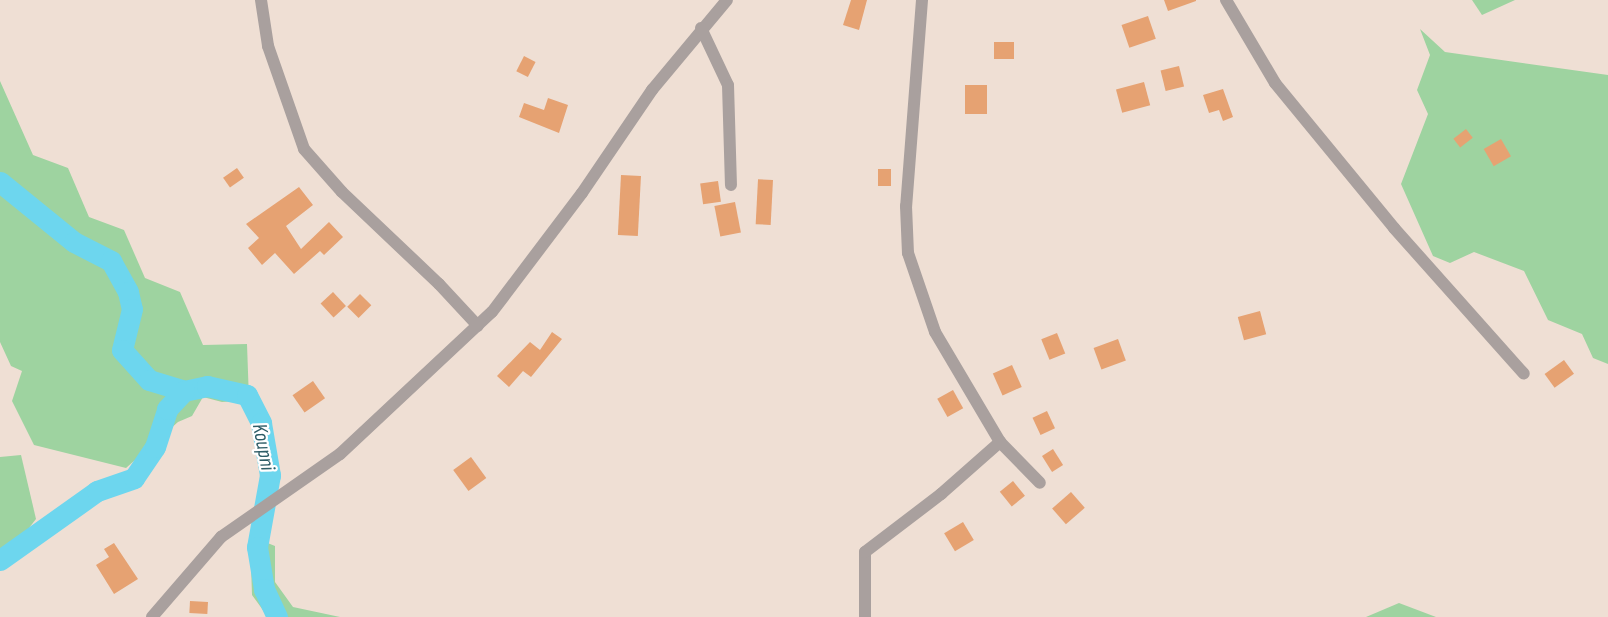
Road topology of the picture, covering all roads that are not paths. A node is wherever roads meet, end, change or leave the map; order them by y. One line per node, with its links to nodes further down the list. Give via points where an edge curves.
1 (261, 0): 7 (street, via 268,46 304,149 342,192)
2 (727, 0): 5 (street)
3 (922, 0): 9 (street, via 906,206 908,253 935,332)
4 (1226, 0): 8 (street, via 1275,83 1394,228)
5 (701, 28): 6 (street, via 728,85); 7 (street, via 652,90 520,277)
6 (731, 185)
7 (478, 326): 11 (street, via 340,454 259,509 201,556)
8 (1524, 374)
9 (1000, 442): 10 (street); 12 (street, via 941,494 865,552)
10 (1040, 483)
11 (152, 617)
12 (865, 617)

